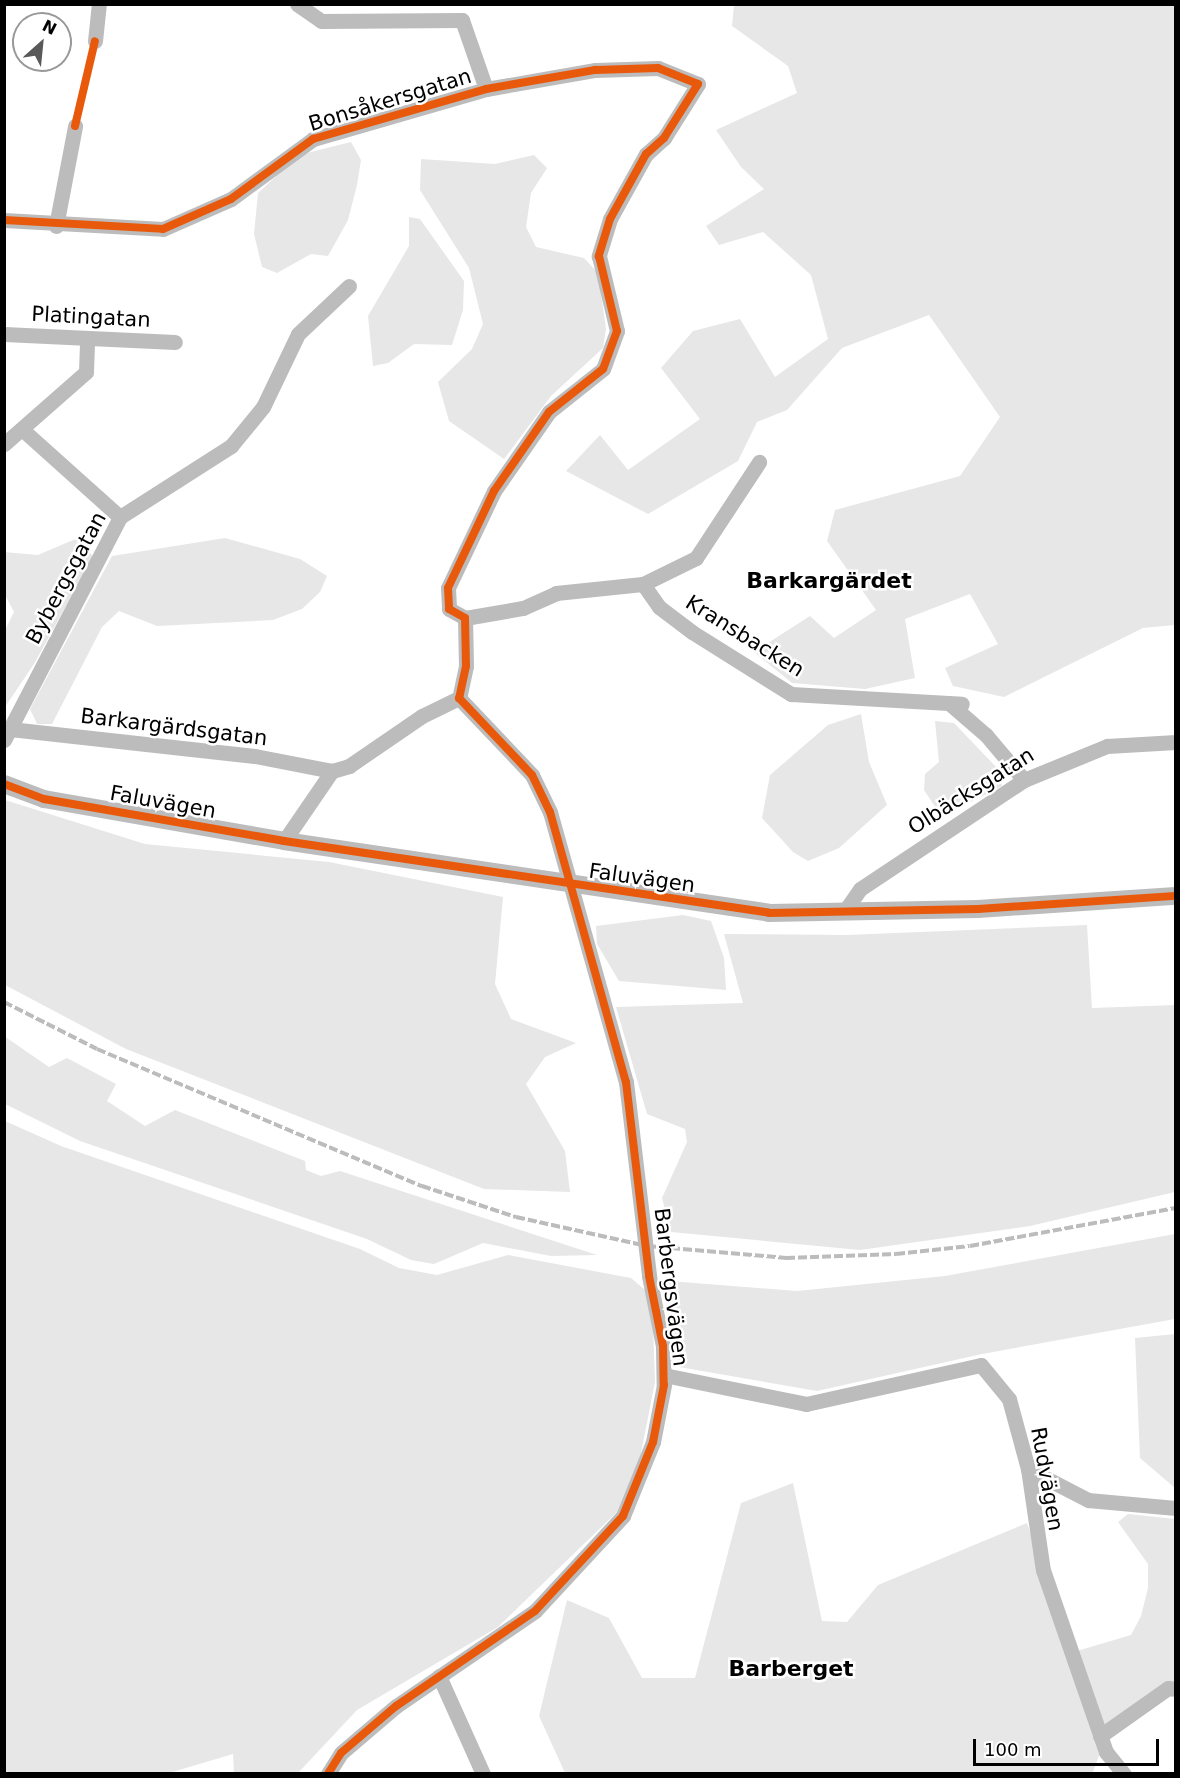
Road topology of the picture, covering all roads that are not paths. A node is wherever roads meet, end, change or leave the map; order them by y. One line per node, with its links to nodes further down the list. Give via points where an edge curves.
1 (99, 4): 4 (street)
2 (297, 4): 3 (street, via 321,21)
3 (460, 12): 5 (street)
4 (95, 41)
5 (486, 89): 8 (street, Bonsåkersgatan, via 313,140 231,199 163,229); 18 (street, Bonsåkersgatan, via 595,70 647,68 698,84 664,138 646,154 610,219 599,256 617,331 603,369 549,412 494,491 448,588 449,609)
6 (75, 126): 8 (street)
7 (4, 220): 8 (street, Bonsåkersgatan)
8 (56, 226)
9 (349, 286): 16 (street, Bybergsgatan, via 298,334 263,407 231,446)
10 (4, 334): 11 (street, Platingatan)
11 (87, 340): 12 (street, Platingatan); 13 (street, via 86,372)
12 (175, 342)
13 (24, 431): 14 (street); 16 (street)
14 (4, 444)
15 (759, 462): 17 (street, via 696,558)
16 (120, 517): 20 (street, Bybergsgatan)
17 (643, 584): 18 (street, via 556,593 523,608); 23 (street, Kransbacken, via 659,607 692,632 791,694 956,704)
18 (465, 618): 19 (street, via 466,666)
19 (459, 698): 22 (street, via 422,716 349,766); 26 (street, Barbergsvägen, via 532,774 550,812)
20 (7, 735): 22 (street, Barkargärdsgatan, via 255,756)
21 (1176, 742): 23 (street, Olbäcksgatan, via 1107,746)
22 (332, 771): 25 (street)
23 (1024, 780): 28 (street, Olbäcksgatan, via 860,889)
24 (4, 784): 25 (street, Faluvägen, via 44,799)
25 (284, 841): 26 (street, Faluvägen)
26 (570, 886): 28 (street, Faluvägen, via 769,913); 29 (street, Barbergsvägen, via 626,1082)
27 (1176, 896): 28 (street, Faluvägen)
28 (844, 912)
29 (664, 1375): 30 (street, Rudvägen, via 806,1404 981,1365 1010,1399); 32 (street, Barbergsvägen, via 653,1442 623,1516 535,1611)
30 (1029, 1469): 31 (street, via 1088,1500); 34 (street, Rudvägen, via 1043,1570)
31 (1176, 1508)
32 (439, 1676): 35 (street, Barbergsvägen, via 367,1729 340,1753); 36 (street)
33 (1176, 1689): 34 (street, via 1168,1688)
34 (1100, 1736): 37 (street, Rudvägen)
35 (328, 1773)
36 (483, 1773)
37 (1124, 1773)

